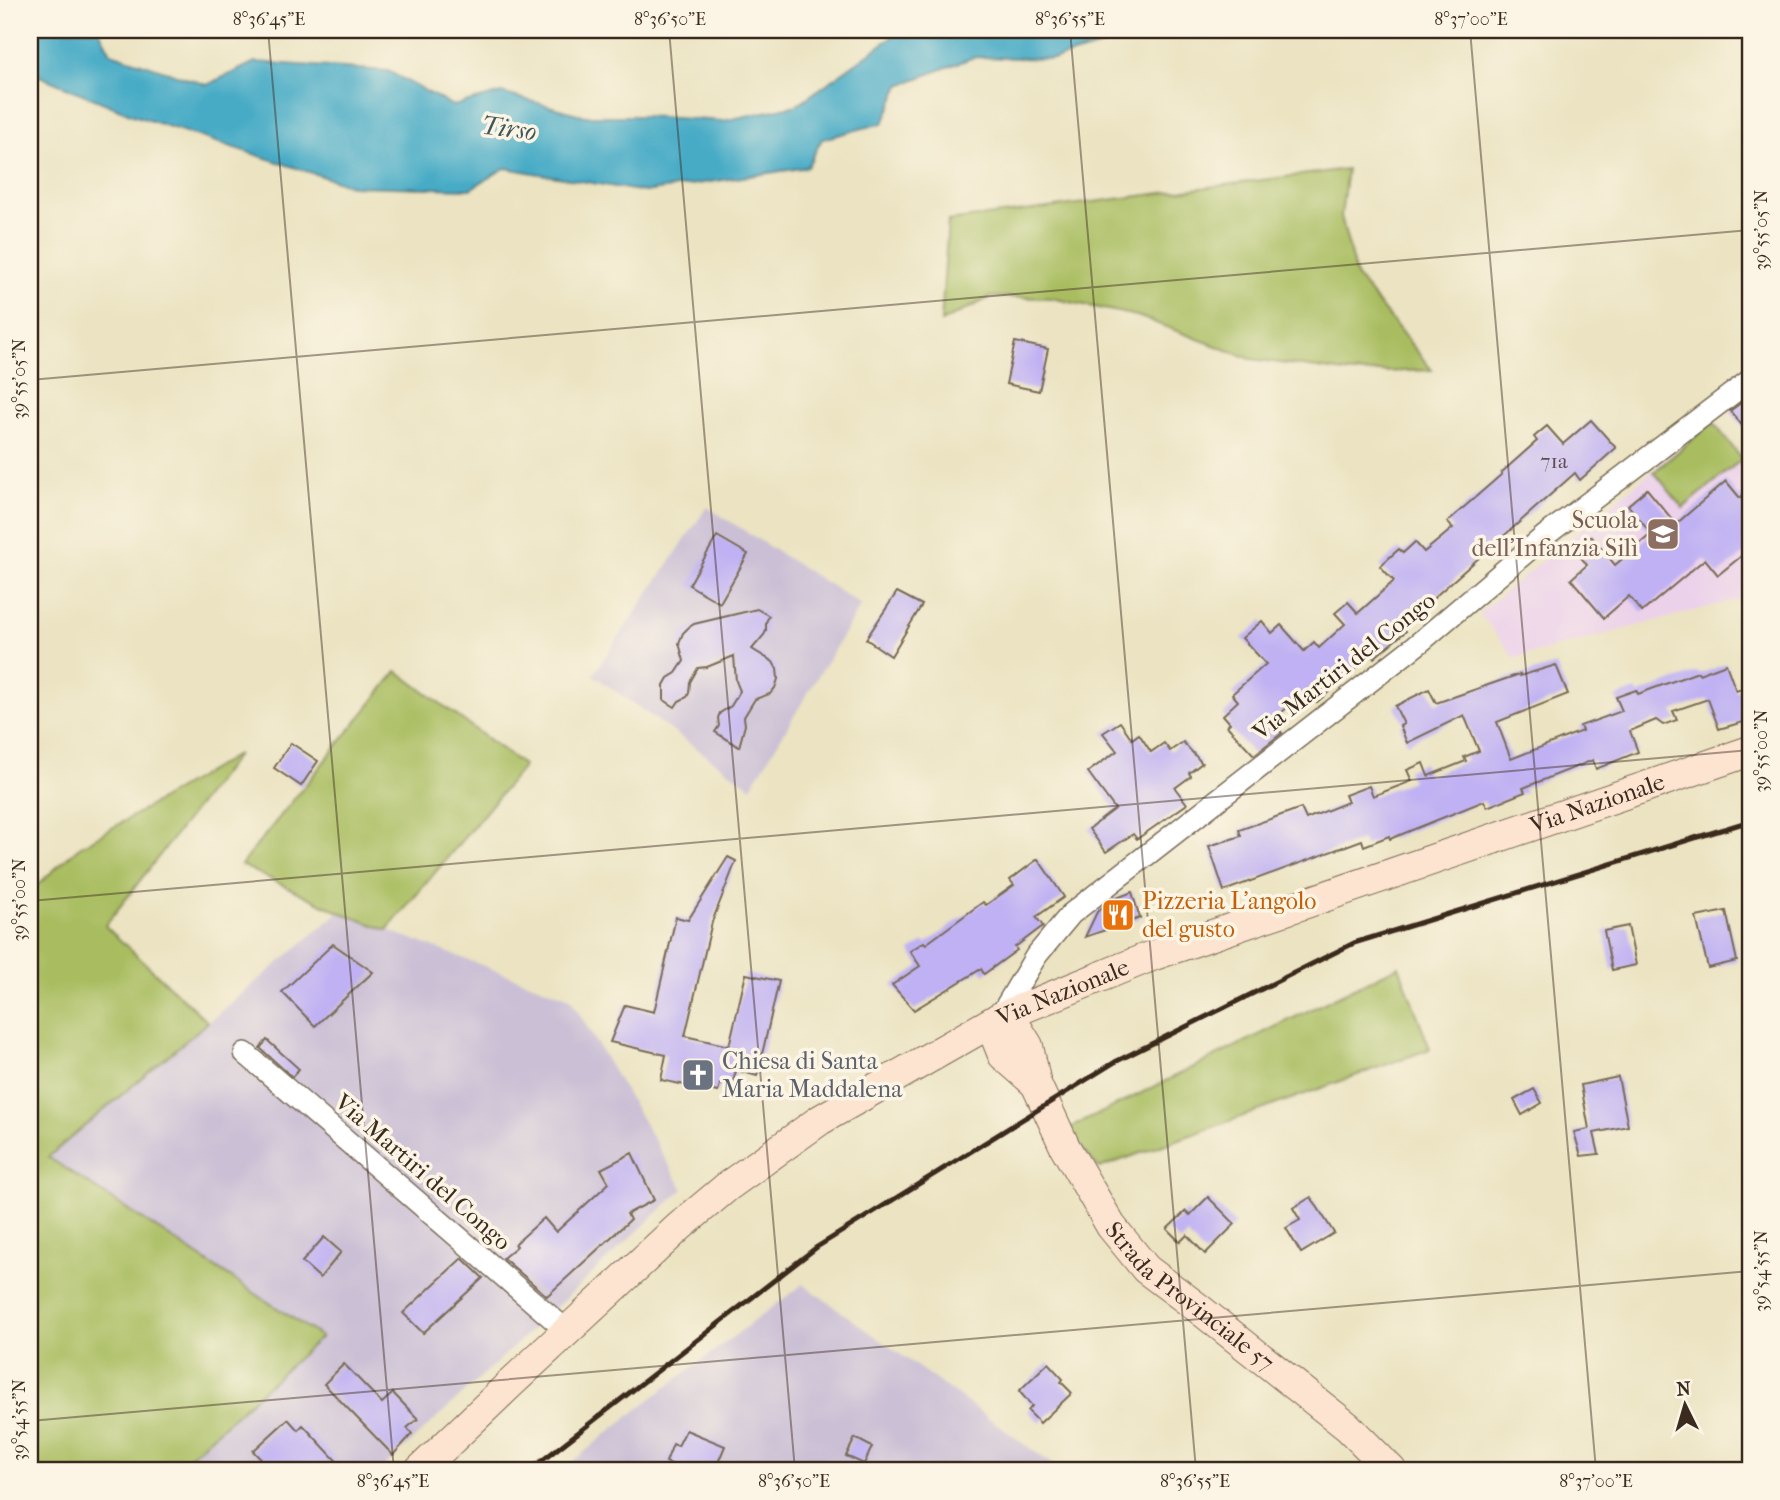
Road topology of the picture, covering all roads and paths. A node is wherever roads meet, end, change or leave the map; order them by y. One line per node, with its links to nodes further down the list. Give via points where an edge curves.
1 (1750, 380): 4 (street, Via Martiri del Congo, via 1546,535 1419,643 1071,914 1036,956)
2 (1750, 751): 3 (main road, Via Nazionale)
3 (1153, 955): 4 (main road, Via Nazionale); 5 (main road, via 1101,994 1049,1016)
4 (999, 1018): 5 (main road, via 995,1035); 7 (main road, Via Nazionale)
5 (1015, 1051): 7 (main road, via 965,1051); 10 (main road, Strada Provinciale 57, via 1111,1226 1146,1269 1348,1427)
6 (245, 1053): 8 (street, Via Martiri del Congo)
7 (930, 1057): 8 (main road, Via Nazionale, via 820,1120 729,1186)
8 (567, 1331): 9 (main road, Via Nazionale)
9 (421, 1470)
10 (1391, 1470)

